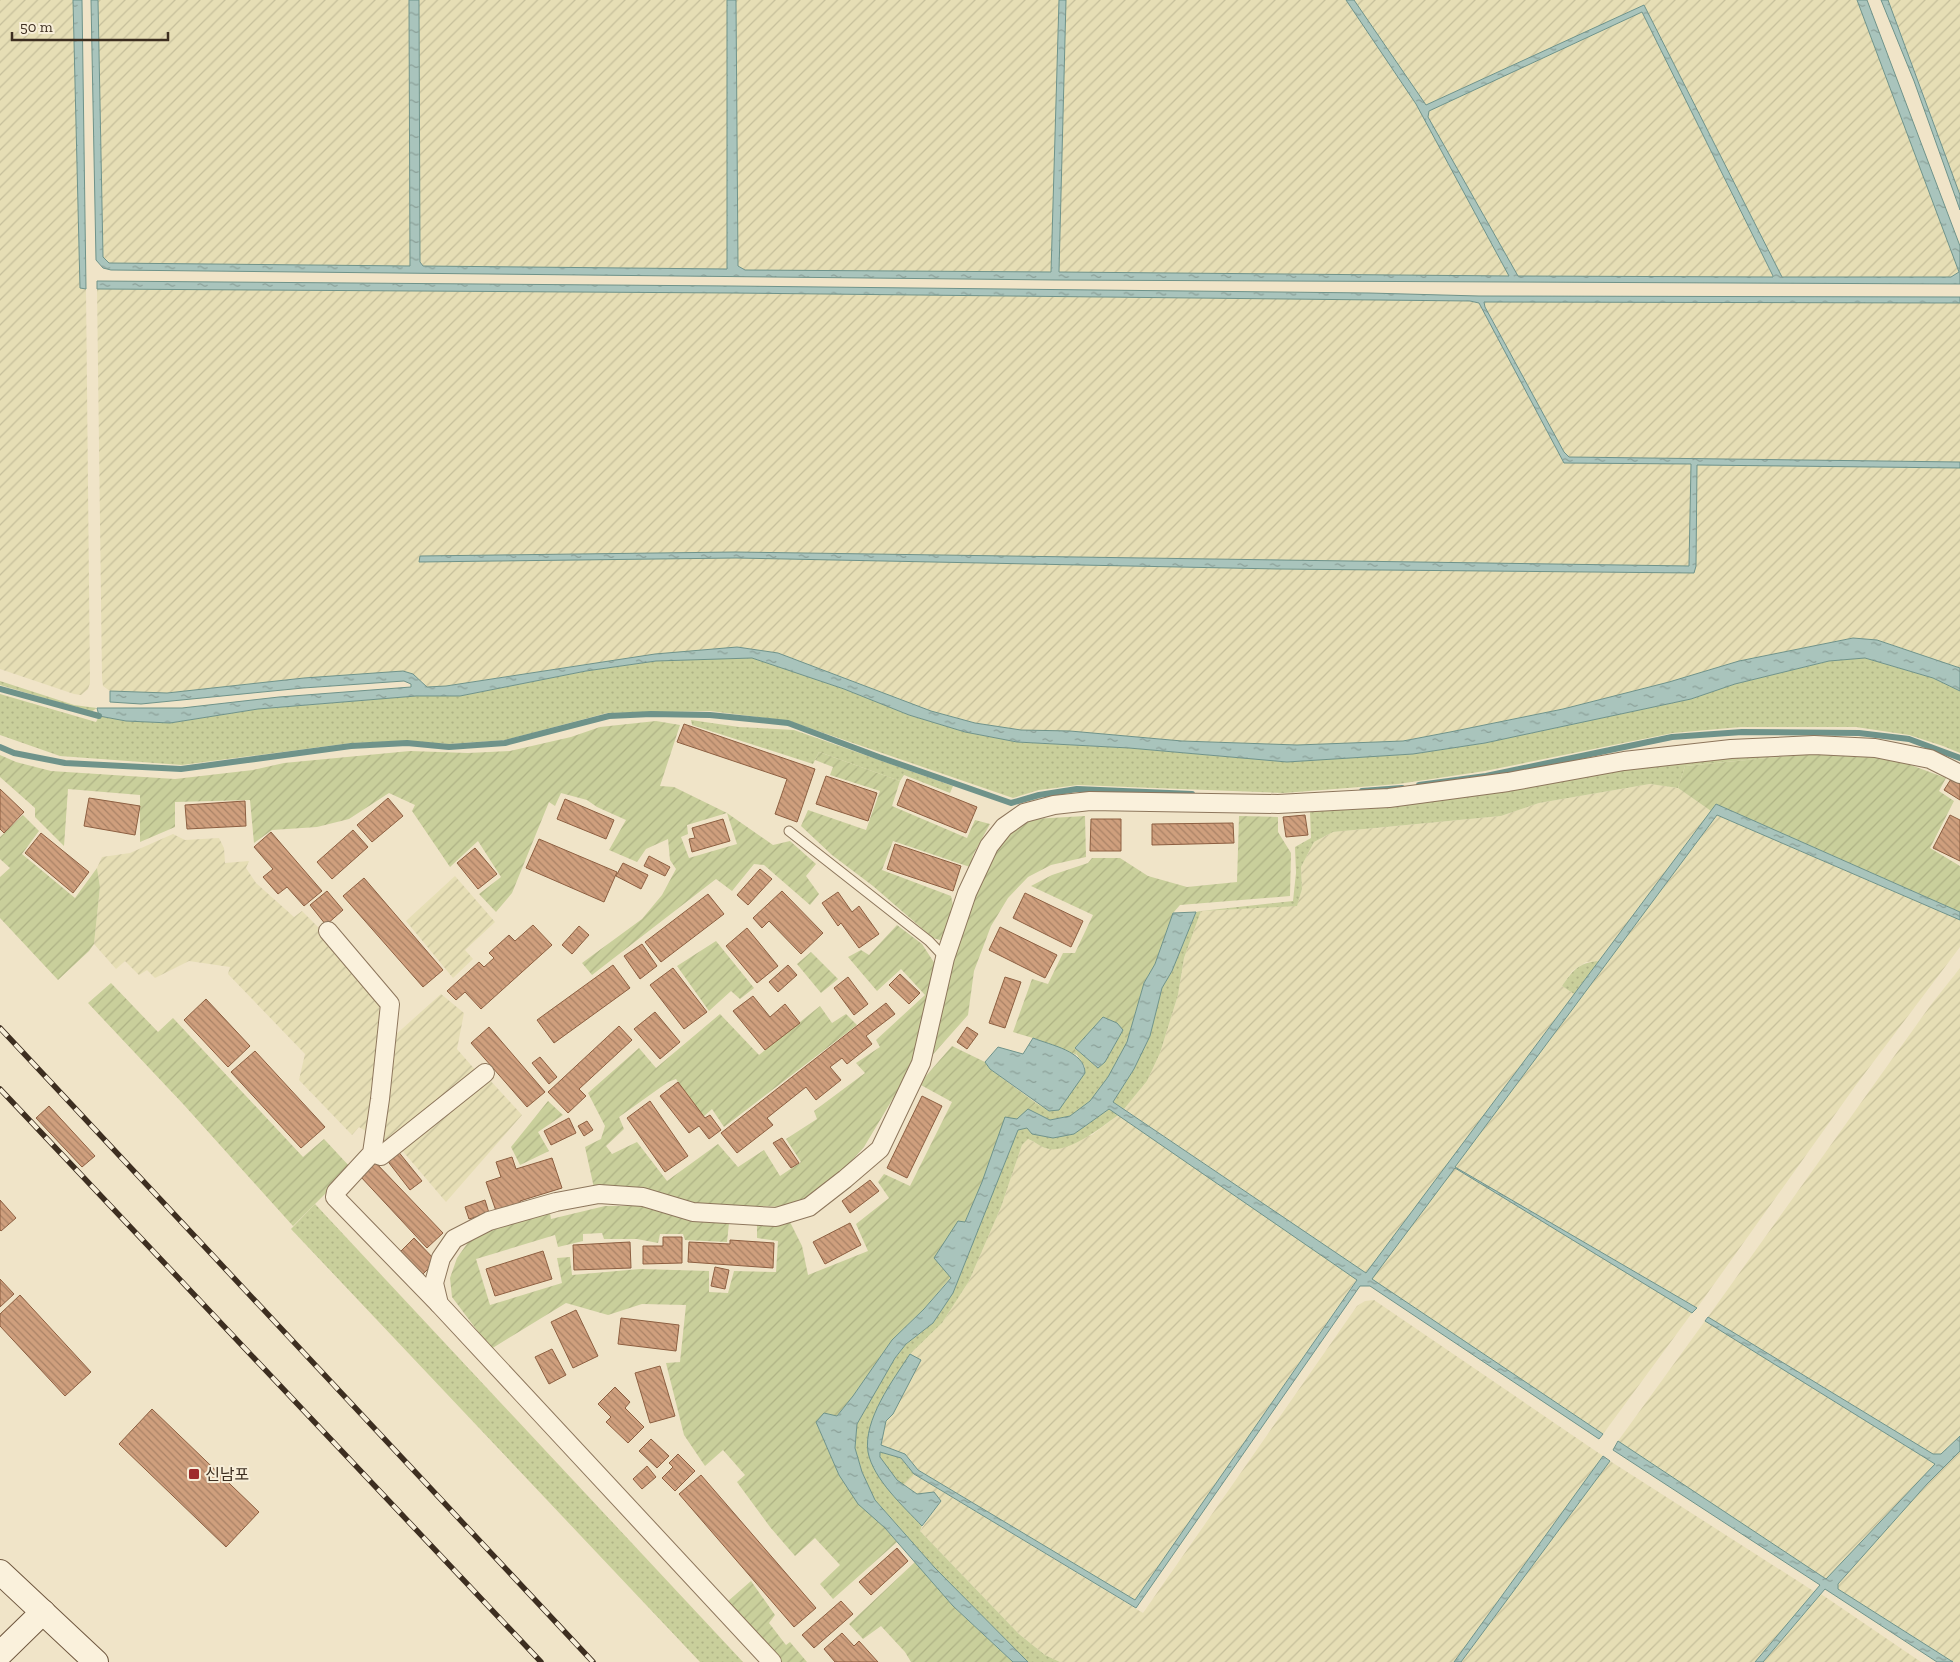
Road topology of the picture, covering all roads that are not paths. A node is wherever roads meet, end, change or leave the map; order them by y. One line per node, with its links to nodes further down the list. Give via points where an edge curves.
1 (1960, 774): 4 (street, via 1930,759 1875,748 1814,745 1731,749 1624,761 1508,782 1389,798 1278,804 1090,801 1054,805 1024,813 1004,827 989,846 967,893)
2 (789, 831): 4 (lane, via 921,935)
3 (328, 931): 6 (street, via 390,1004)
4 (945, 958): 7 (street, via 921,1063 880,1149 809,1207 776,1218 693,1212 634,1196 598,1194 556,1202 489,1221 454,1239 441,1258 434,1283)
5 (485, 1073): 6 (street, via 381,1156)
6 (372, 1153): 7 (street, via 335,1197)
7 (439, 1304): 12 (street)
8 (0, 1572): 9 (main road)
9 (43, 1612): 10 (main road); 11 (main road)
10 (0, 1654)
11 (96, 1662)
12 (772, 1662)

